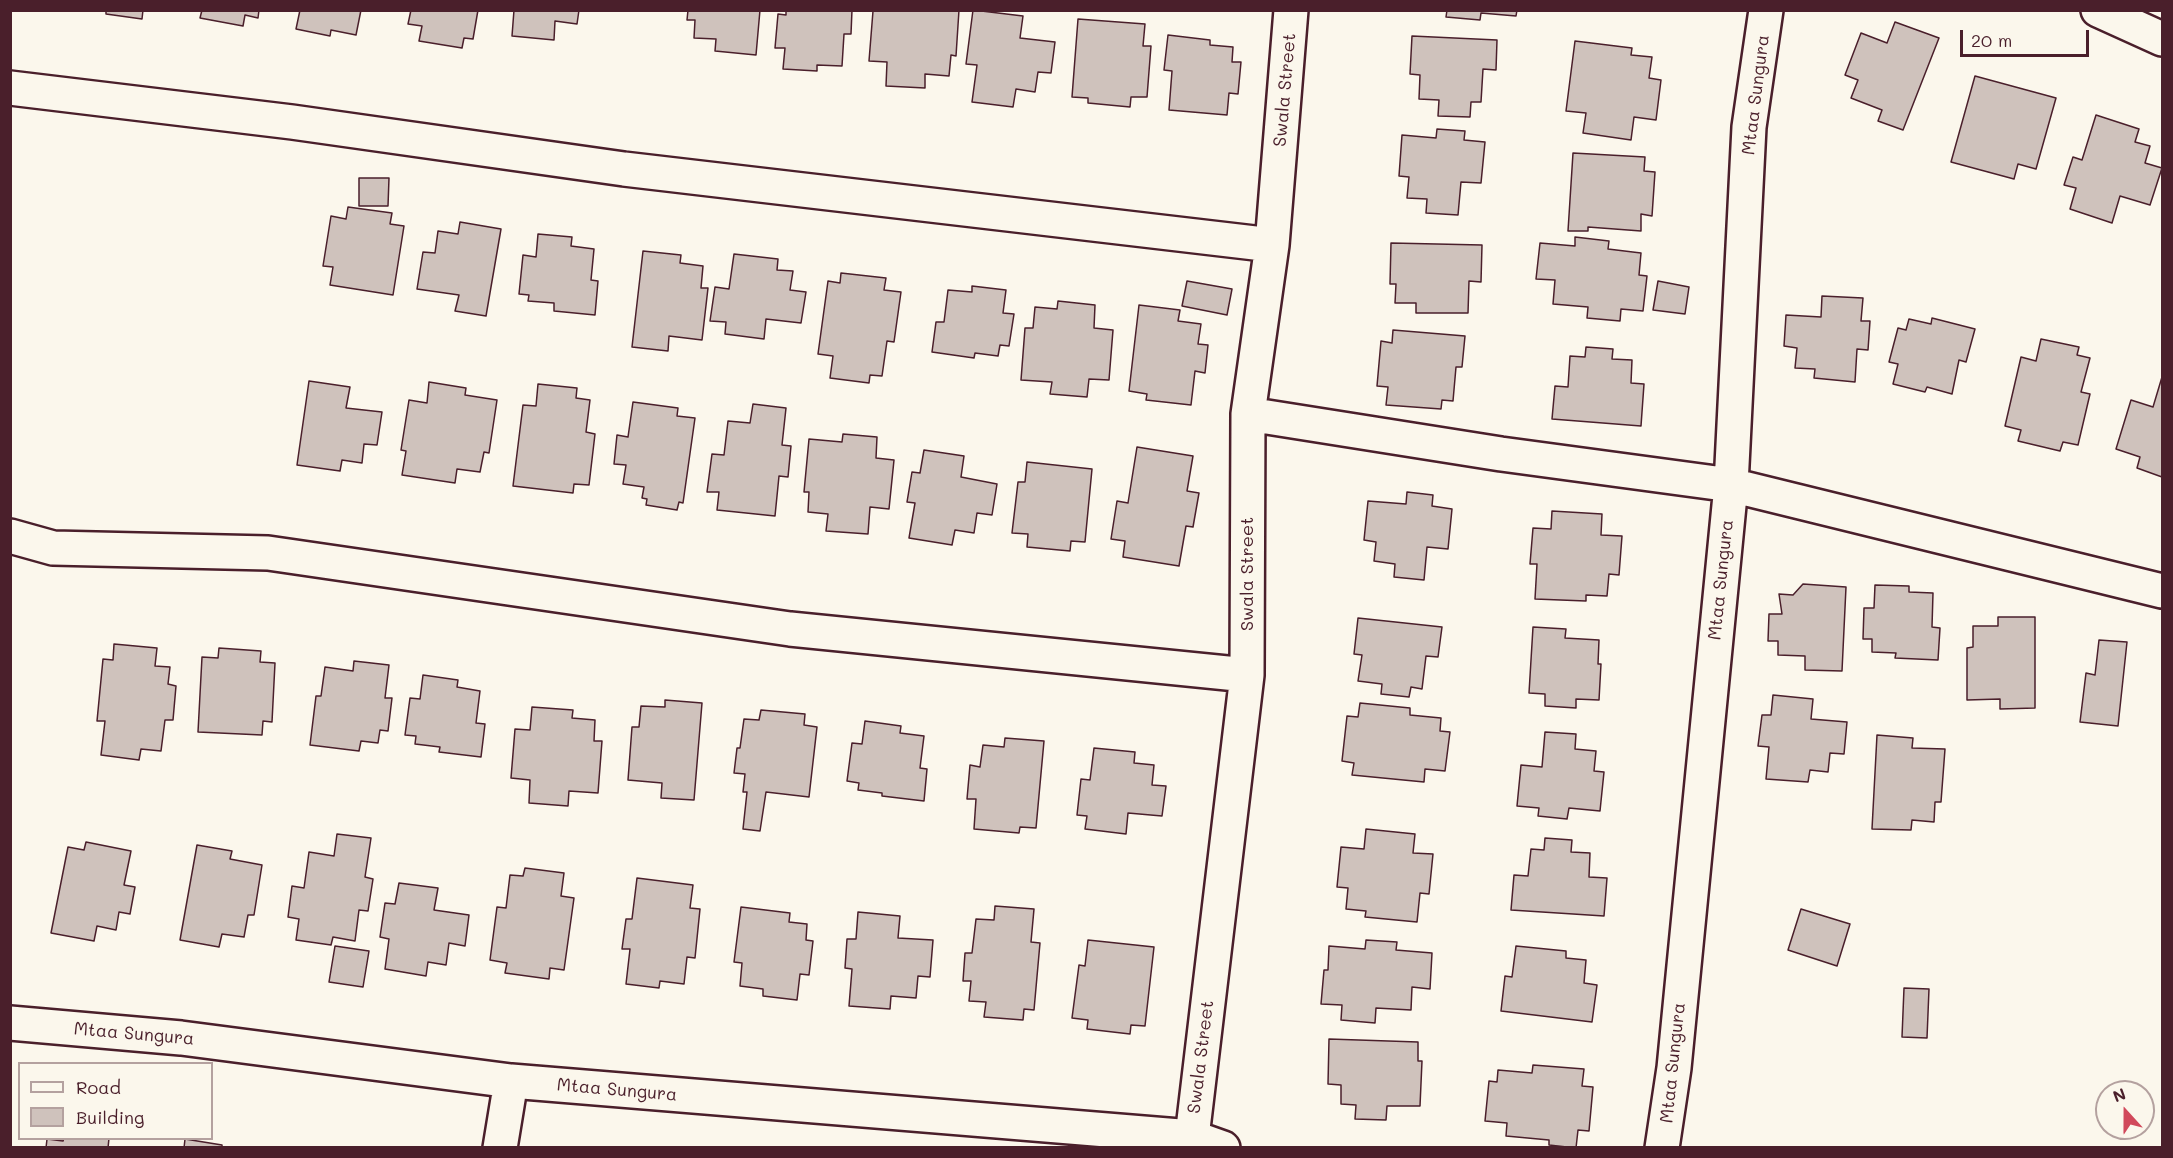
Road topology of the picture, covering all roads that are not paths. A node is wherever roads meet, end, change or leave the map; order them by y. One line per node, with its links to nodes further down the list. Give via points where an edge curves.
1 (1291, 10): 6 (street, Swala Street)
2 (1766, 10): 8 (street, Mtaa Sungura, via 1749,127)
3 (2098, 10): 4 (street)
4 (2163, 39)
5 (10, 88): 6 (street, via 292,122 624,169)
6 (1272, 245): 7 (street, Swala Street)
7 (1248, 414): 8 (street); 11 (street, Swala Street)
8 (1731, 485): 10 (street); 17 (street, Mtaa Sungura, via 1674,1068)
9 (10, 536): 11 (street, via 52,548 268,553 790,629)
10 (2163, 591)
11 (1247, 675): 14 (street, Swala Street)
12 (10, 1023): 13 (street, Mtaa Sungura, via 181,1038)
13 (512, 1082): 14 (street, Mtaa Sungura); 15 (street)
14 (1192, 1137): 16 (street, Mtaa Sungura)
15 (500, 1148)
16 (1224, 1148)
17 (1662, 1148)

